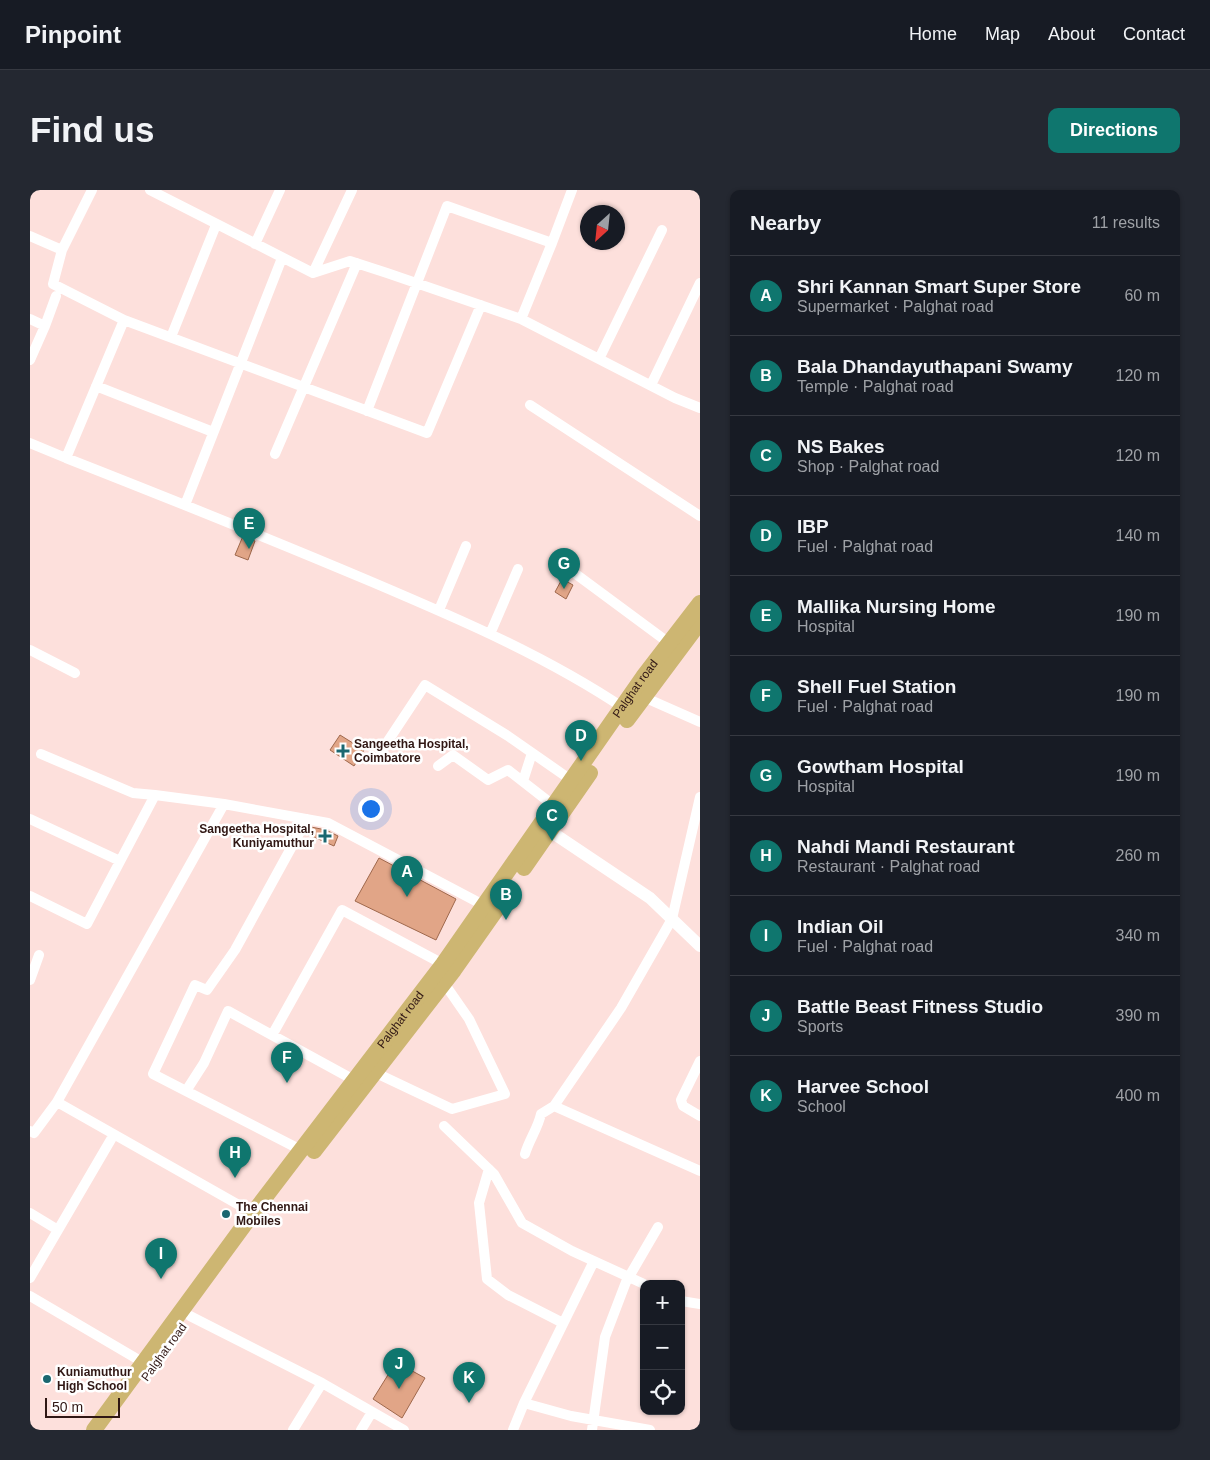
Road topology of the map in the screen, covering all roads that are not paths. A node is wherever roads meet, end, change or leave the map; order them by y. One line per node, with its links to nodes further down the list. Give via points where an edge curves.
1 (92, 190): 12 (street)
2 (150, 190): 6 (street)
3 (280, 190): 11 (street)
4 (352, 190): 15 (street)
5 (572, 190): 10 (street)
6 (160, 193): 7 (street)
7 (216, 225): 11 (street); 24 (street)
8 (662, 230): 25 (street)
9 (30, 236): 12 (street)
10 (552, 243): 17 (street, via 446,206); 21 (street)
11 (255, 244): 13 (street)
12 (62, 250): 22 (street, via 53,284)
13 (282, 258): 15 (street); 27 (street)
14 (357, 263): 15 (street, via 350,261); 17 (street); 30 (street)
15 (313, 273)
16 (700, 283): 29 (street)
17 (418, 284): 19 (street); 33 (street)
18 (56, 296): 23 (street)
19 (481, 305): 21 (street); 33 (street, via 427,433)
20 (30, 319): 23 (street)
21 (521, 319): 25 (street)
22 (124, 320): 24 (street); 28 (street)
23 (45, 326): 26 (street)
24 (171, 337): 27 (street)
25 (599, 359): 29 (street)
26 (30, 360)
27 (240, 363): 30 (street); 34 (street)
28 (96, 386): 34 (street); 37 (street)
29 (651, 386): 32 (street)
30 (304, 387): 33 (street); 36 (street)
31 (530, 405): 39 (street)
32 (700, 408)
33 (368, 410)
34 (214, 432): 38 (street)
35 (30, 443): 37 (street)
36 (274, 454)
37 (66, 458): 38 (street)
38 (185, 504): 44 (street)
39 (700, 516)
40 (466, 546): 44 (street)
41 (518, 569): 46 (street)
42 (568, 569): 47 (street)
43 (700, 602): 47 (main road, Palghat road)
44 (439, 610): 46 (street)
45 (700, 622): 50 (main road, Palghat road)
46 (490, 634): 51 (street, via 563,670)
47 (669, 643): 50 (main road, Palghat road)
48 (30, 650): 49 (street)
49 (75, 672)
50 (638, 694): 51 (main road, Palghat road); 52 (street)
51 (627, 710): 57 (main road, Palghat road); 65 (main road, Palghat road)
52 (700, 722)
53 (382, 750): 54 (street, via 425,685)
54 (532, 753): 57 (street); 58 (street)
55 (41, 754): 59 (street, via 134,793)
56 (438, 766): 58 (street, via 452,755 483,778 492,780 508,770)
57 (571, 780): 62 (main road, Palghat road)
58 (523, 782): 62 (street)
59 (155, 795): 61 (street); 66 (street)
60 (700, 797): 69 (street)
61 (224, 804): 64 (street); 80 (street)
62 (553, 805): 65 (main road, Palghat road)
63 (30, 819): 66 (street)
64 (307, 820): 68 (street, via 328,823); 79 (street, via 234,950 207,990 194,985 153,1074)
65 (545, 827): 68 (main road, Palghat road); 69 (street, via 650,898)
66 (120, 861): 67 (street, via 87,924)
67 (30, 896)
68 (490, 909): 72 (main road, Palghat road); 74 (main road, Palghat road)
69 (672, 919): 70 (street); 81 (street, via 621,1008)
70 (700, 946)
71 (39, 956): 73 (street)
72 (443, 964): 75 (street, via 342,910); 78 (main road, Palghat road)
73 (30, 980)
74 (444, 983): 77 (main road, Palghat road); 77 (street, via 469,1019 505,1094 452,1109)
75 (275, 1030)
76 (700, 1061): 82 (street, via 681,1100 683,1106)
77 (376, 1073): 101 (main road, Palghat road)
78 (354, 1080): 79 (street, via 228,1011 204,1063); 86 (main road, Palghat road)
79 (186, 1091): 86 (street)
80 (57, 1102): 84 (street); 85 (street)
81 (554, 1106): 87 (street, via 541,1114); 89 (street)
82 (700, 1116)
83 (444, 1126): 88 (street)
84 (31, 1135)
85 (113, 1136): 91 (street); 93 (street)
86 (301, 1150): 91 (main road, Palghat road)
87 (525, 1154)
88 (488, 1169): 94 (street, via 522,1223); 102 (street, via 479,1203 487,1279 508,1296)
89 (700, 1171)
90 (30, 1212): 93 (street)
91 (253, 1213): 103 (main road, Palghat road)
92 (658, 1227): 95 (street)
93 (58, 1230): 96 (street)
94 (594, 1261): 95 (street); 102 (street)
95 (629, 1277): 97 (street); 107 (street, via 605,1338)
96 (30, 1278)
97 (640, 1282)
98 (30, 1296): 103 (street)
99 (685, 1302): 100 (street)
100 (700, 1304)
101 (190, 1316): 104 (street); 109 (main road, Palghat road)
102 (562, 1323): 105 (street)
103 (144, 1363): 108 (main road, Palghat road)
104 (322, 1383): 106 (street); 110 (street)
105 (524, 1403): 107 (street); 113 (street)
106 (372, 1412): 111 (street); 112 (street)
107 (592, 1425): 114 (street)
108 (94, 1430)
109 (107, 1430)
110 (293, 1430)
111 (361, 1430)
112 (404, 1430)
113 (513, 1430)
114 (650, 1430)

